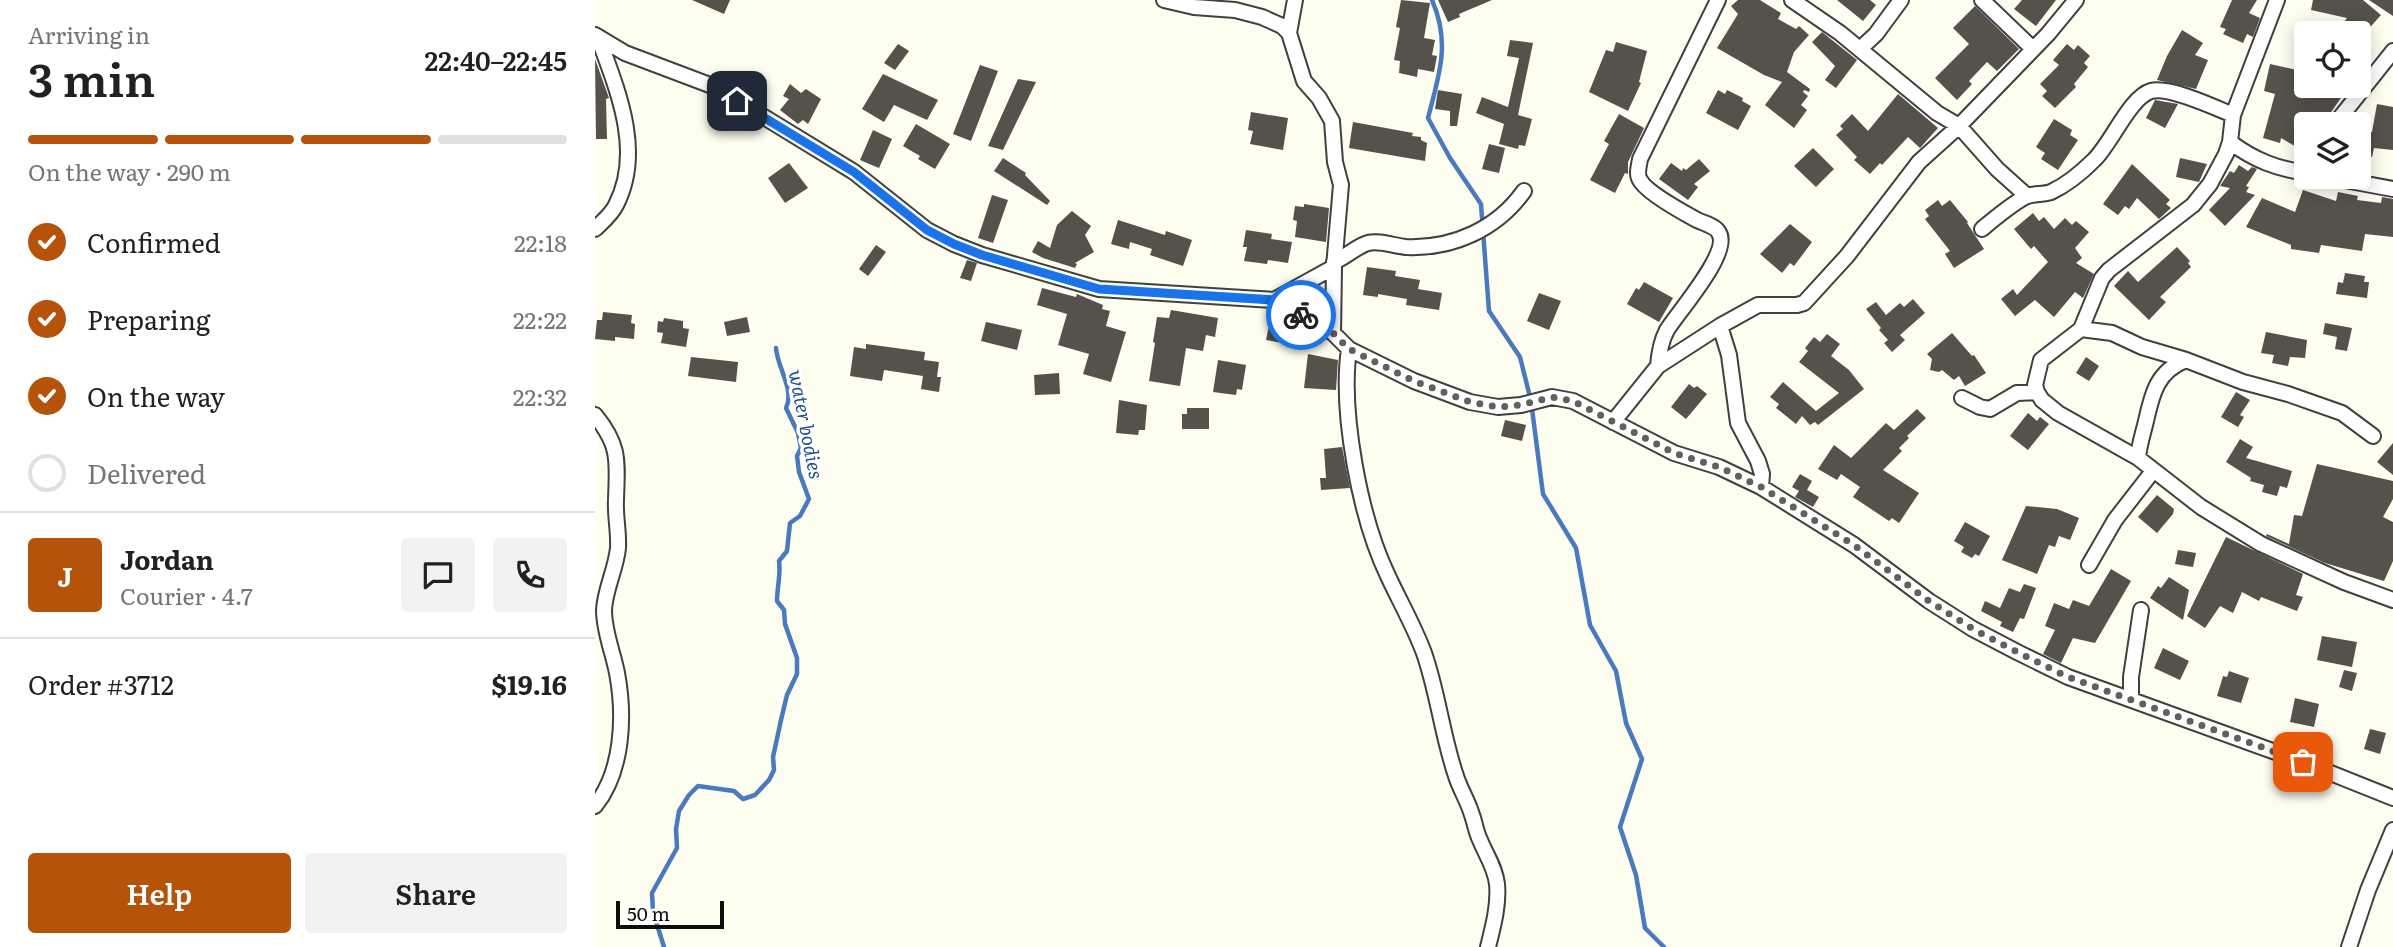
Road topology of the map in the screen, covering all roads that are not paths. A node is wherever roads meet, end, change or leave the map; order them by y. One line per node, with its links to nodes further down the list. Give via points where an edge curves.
1 (1164, 0): 9 (street, via 1262,17)
2 (1295, 0): 9 (street)
3 (1718, 0): 32 (street, via 1640,159 1640,181 1713,228 1721,242 1697,292 1667,331)
4 (1792, 0): 11 (street)
5 (1901, 0): 11 (street)
6 (1982, 0): 12 (street)
7 (2075, 0): 12 (street)
8 (2277, 0): 15 (street)
9 (1289, 33): 25 (street, via 1304,80 1332,121 1341,185)
10 (597, 36): 23 (street, via 623,116 628,163 616,206); 26 (street, via 625,53 715,87 854,172 927,230 972,251 1099,289)
11 (1860, 49): 16 (street)
12 (2033, 49): 16 (street)
13 (2393, 51): 14 (street)
14 (2345, 112)
15 (2233, 115): 17 (street); 22 (street, via 2174,94 2147,92 2095,159 2049,192)
16 (1959, 126): 22 (street); 27 (street, via 1919,163 1804,303 1758,305)
17 (2230, 142): 18 (street, via 2265,164); 28 (street, via 2210,184 2193,205 2102,278)
18 (2294, 170)
19 (2371, 185): 20 (street)
20 (2393, 189)
21 (1524, 191): 25 (street, via 1503,217 1483,230 1436,246 1368,243)
22 (2027, 196): 24 (street)
23 (595, 229)
24 (1982, 229)
25 (1334, 264): 26 (street); 29 (street)
26 (1274, 300): 29 (street)
27 (1720, 326): 32 (street); 40 (street, via 1729,355 1738,423 1758,461)
28 (2081, 329): 31 (street, via 2112,333); 33 (street, via 2041,360)
29 (1333, 333): 30 (street)
30 (1349, 349): 36 (street, via 1470,402 1498,407 1552,397 1573,401); 48 (street, via 1346,404 1374,538 1423,650 1456,777 1497,883)
31 (2186, 360): 37 (street, via 2341,413); 38 (street, via 2173,365 2150,396)
32 (1658, 366): 36 (street)
33 (2037, 392): 34 (street, via 2017,393 1990,409); 38 (street, via 2058,413)
34 (1962, 398)
35 (595, 415): 46 (street, via 609,433 616,453 618,547 604,611 622,705 612,777)
36 (1613, 422): 40 (street, via 1674,453)
37 (2373, 436)
38 (2138, 458): 39 (street)
39 (2153, 471): 41 (street, via 2115,520); 42 (street, via 2229,527)
40 (1761, 487): 44 (street, via 1854,545 1973,629 2068,677)
41 (2089, 565)
42 (2393, 600)
43 (2141, 610): 44 (street)
44 (2131, 699): 45 (street)
45 (2393, 798)
46 (595, 806)
47 (2393, 830): 49 (street)
48 (1488, 947)
49 (2349, 947)

